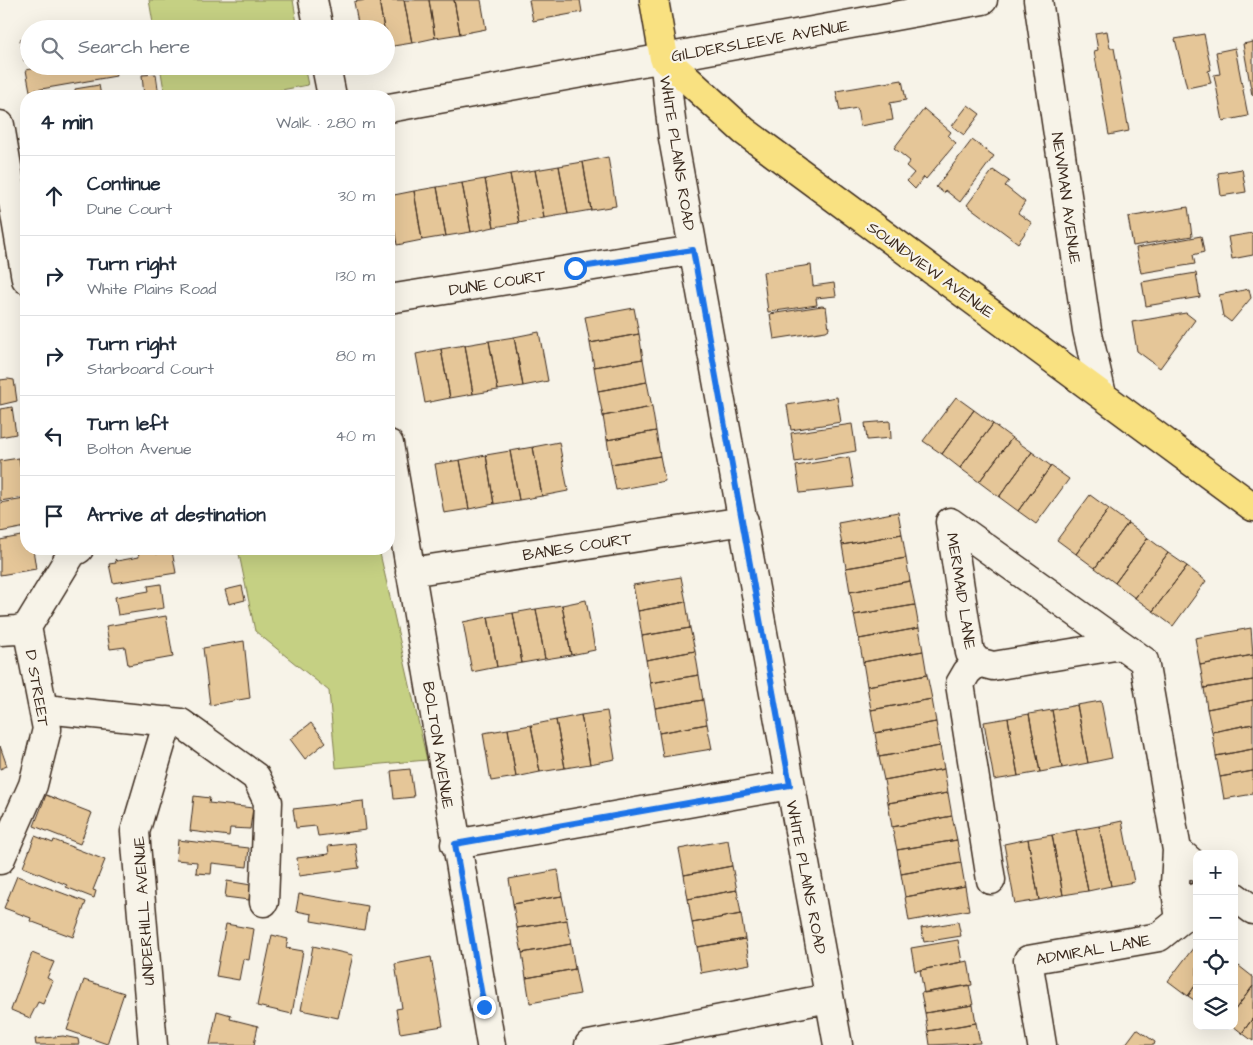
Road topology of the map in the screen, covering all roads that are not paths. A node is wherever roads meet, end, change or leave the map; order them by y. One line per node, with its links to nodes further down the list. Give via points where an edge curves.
1 (313, 0): 5 (street)
2 (654, 0): 6 (main road)
3 (983, 0): 6 (street, GILDERSLEEVE AVENUE)
4 (1038, 0): 15 (street, NEWMAN AVENUE, via 1087,330)
5 (317, 20)
6 (664, 58): 9 (street, GILDERSLEEVE AVENUE); 13 (street, WHITE PLAINS ROAD, via 673,138); 15 (main road, SOUNDVIEW AVENUE, via 744,131)
7 (328, 75): 8 (street)
8 (331, 90)
9 (395, 107)
10 (0, 126): 11 (street)
11 (12, 176): 12 (street)
12 (20, 235)
13 (693, 250): 14 (street, DUNE COURT); 18 (street, WHITE PLAINS ROAD)
14 (395, 298)
15 (1102, 395): 17 (main road, SOUNDVIEW AVENUE)
16 (395, 481): 20 (street, BOLTON AVENUE)
17 (1253, 507)
18 (744, 521): 20 (street, BANES COURT); 27 (street, WHITE PLAINS ROAD)
19 (71, 555): 21 (street)
20 (410, 572): 28 (street, BOLTON AVENUE)
21 (27, 627): 22 (street); 25 (street, D STREET)
22 (0, 631)
23 (1121, 645): 24 (street, MERMAID LANE, via 993,666); 24 (street, MERMAID LANE, via 950,522 970,653); 29 (street, MERMAID LANE, via 1144,661)
24 (978, 662): 31 (street, via 960,684)
25 (45, 709): 26 (street); 30 (street, D STREET, via 47,728 33,785)
26 (168, 721): 33 (street, via 181,723 256,777 268,802); 38 (street, UNDERHILL AVENUE, via 136,832)
27 (790, 785): 28 (street); 37 (street, WHITE PLAINS ROAD)
28 (455, 844): 39 (street, BOLTON AVENUE)
29 (1187, 858): 36 (street, MERMAID LANE, via 1174,884)
30 (0, 860)
31 (990, 880)
32 (1238, 899): 35 (street)
33 (264, 902)
34 (1193, 902): 36 (street, ADMIRAL LANE)
35 (1253, 910)
36 (1180, 920): 42 (street, ADMIRAL LANE, via 1160,937 1028,960)
37 (830, 998): 40 (street); 41 (street, WHITE PLAINS ROAD)
38 (153, 1045)
39 (491, 1045)
40 (592, 1045)
41 (838, 1045)
42 (1042, 1045)

